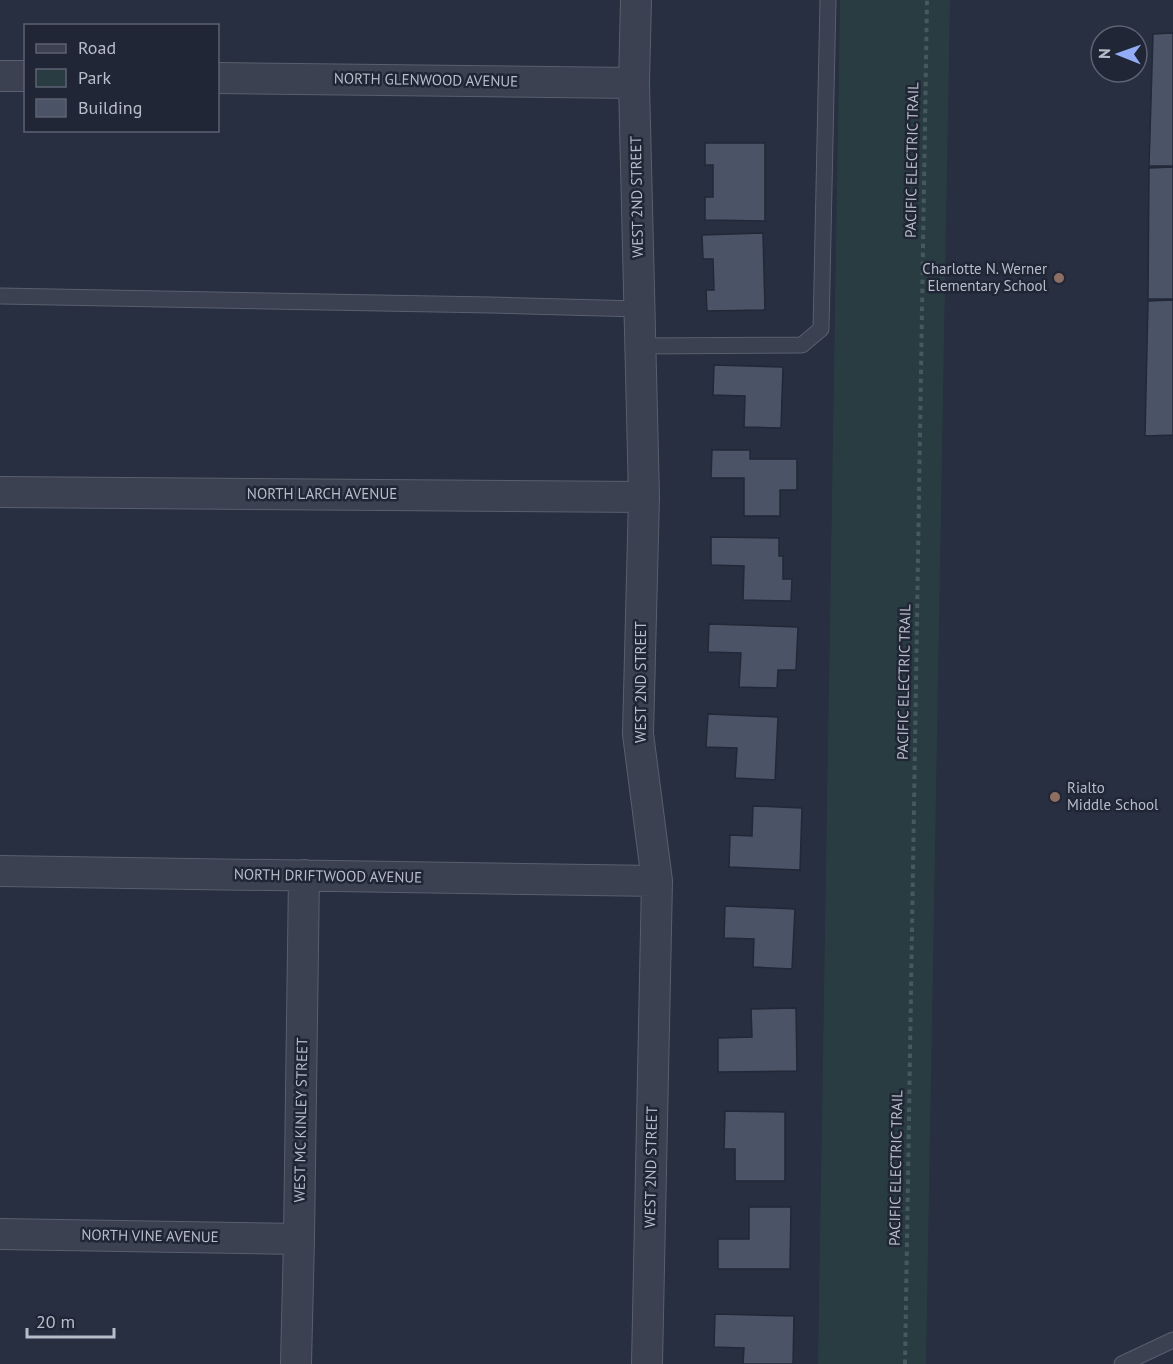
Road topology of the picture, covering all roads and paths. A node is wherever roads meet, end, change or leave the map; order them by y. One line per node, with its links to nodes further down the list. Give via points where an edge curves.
1 (636, 0): 7 (street, WEST 2ND STREET)
2 (828, 0): 10 (lane, via 822,329 802,345)
3 (927, 0): 21 (path, PACIFIC ELECTRIC TRAIL)
4 (0, 76): 5 (street)
5 (24, 76)
6 (219, 78): 7 (street, NORTH GLENWOOD AVENUE)
7 (634, 83): 9 (street, WEST 2ND STREET)
8 (0, 296): 9 (lane)
9 (639, 309): 10 (street, WEST 2ND STREET)
10 (640, 345): 12 (street, WEST 2ND STREET)
11 (0, 492): 12 (street, NORTH LARCH AVENUE)
12 (644, 497): 15 (street, WEST 2ND STREET, via 638,734)
13 (0, 871): 14 (street, NORTH DRIFTWOOD AVENUE)
14 (304, 875): 15 (street, NORTH DRIFTWOOD AVENUE); 17 (street, WEST MC KINLEY STREET)
15 (657, 881): 20 (street, WEST 2ND STREET)
16 (0, 1234): 17 (street, NORTH VINE AVENUE)
17 (299, 1239): 19 (street, WEST MC KINLEY STREET)
18 (1173, 1340): 22 (lane)
19 (296, 1364)
20 (647, 1364)
21 (905, 1364)
22 (1122, 1364)

